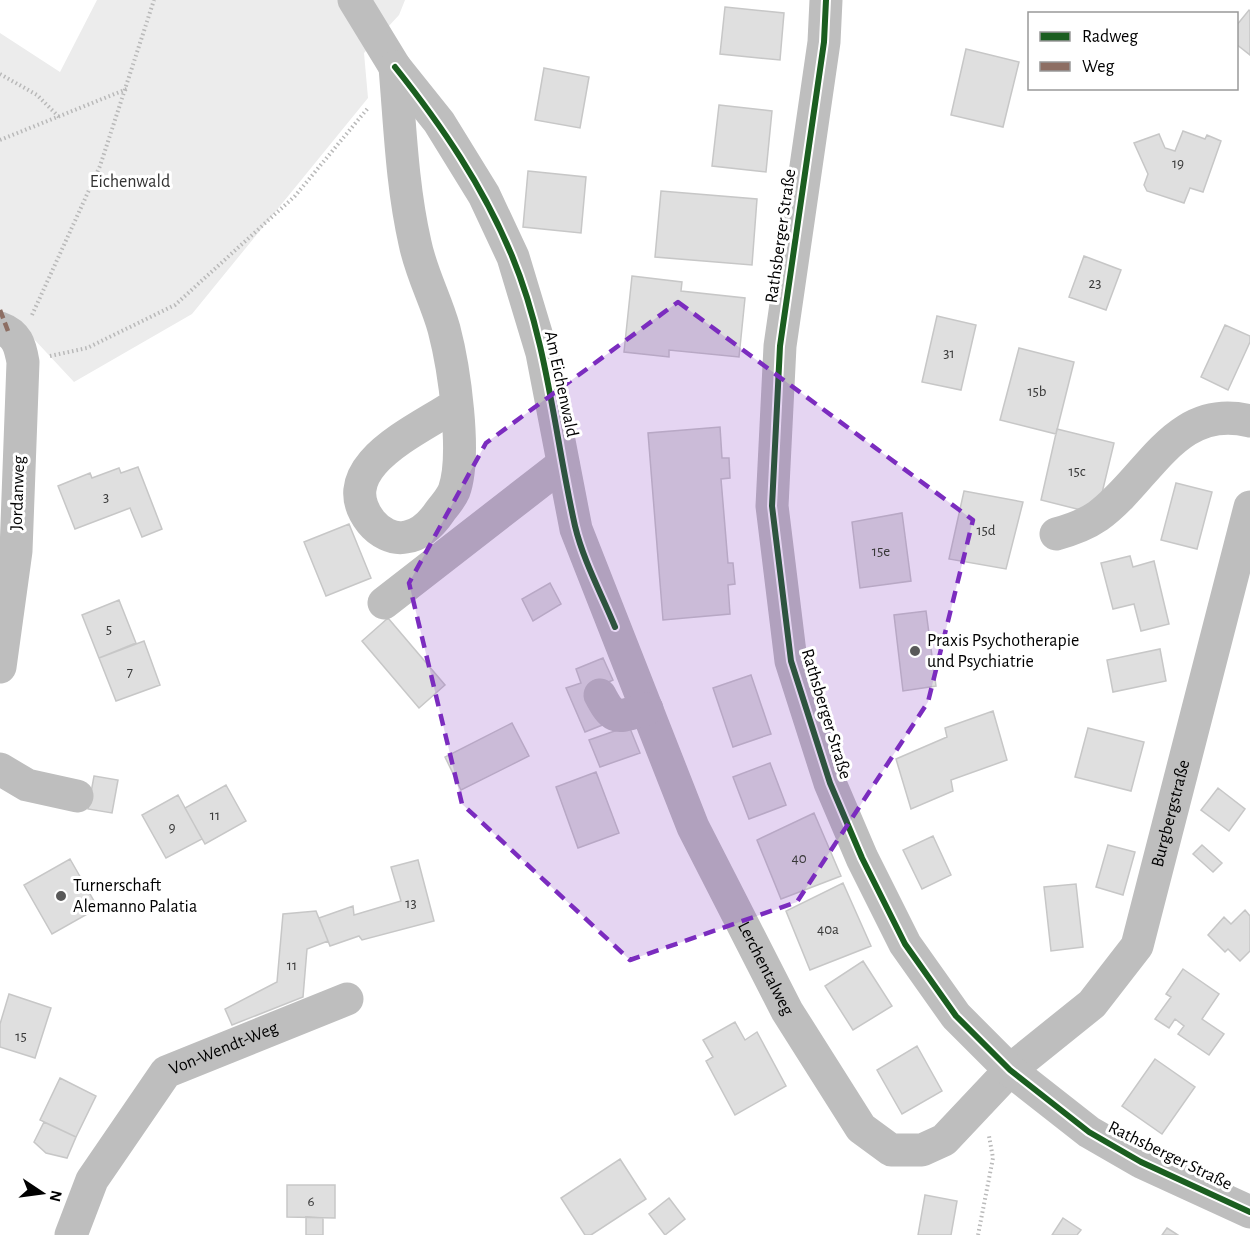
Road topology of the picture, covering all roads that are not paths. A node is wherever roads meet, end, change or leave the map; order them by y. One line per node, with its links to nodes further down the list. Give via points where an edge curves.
1 (354, 0): 3 (street, Am Eichenwald)
2 (826, 0): 18 (street, Rathsberger Straße, via 824,42 779,357 772,506 791,661 830,783 905,944 956,1016)
3 (395, 67): 5 (street, via 415,245 450,352); 7 (street, Am Eichenwald, via 439,122 484,195 513,257 542,353)
4 (14, 344): 12 (street, Jordanweg, via 16,551)
5 (455, 405)
6 (1250, 421): 9 (street, via 1212,418 1191,425 1099,515 1076,529)
7 (563, 464): 10 (street); 11 (street, Am Eichenwald, via 576,529)
8 (1250, 507): 18 (street, Burgbergstraße, via 1137,946 1092,1004)
9 (1056, 534)
10 (384, 603)
11 (615, 627): 14 (street, Lerchentalweg)
12 (0, 667)
13 (600, 695): 14 (street, via 609,713 617,717)
14 (648, 712): 18 (street, Lerchentalweg, via 693,827 787,1011 861,1128 891,1150 922,1150 944,1140)
15 (0, 769): 16 (street, via 27,785)
16 (77, 796)
17 (347, 999): 20 (street, Von-Wendt-Weg, via 166,1072 92,1180)
18 (1010, 1070): 19 (street, Rathsberger Straße, via 1089,1132)
19 (1250, 1212)
20 (71, 1235)

